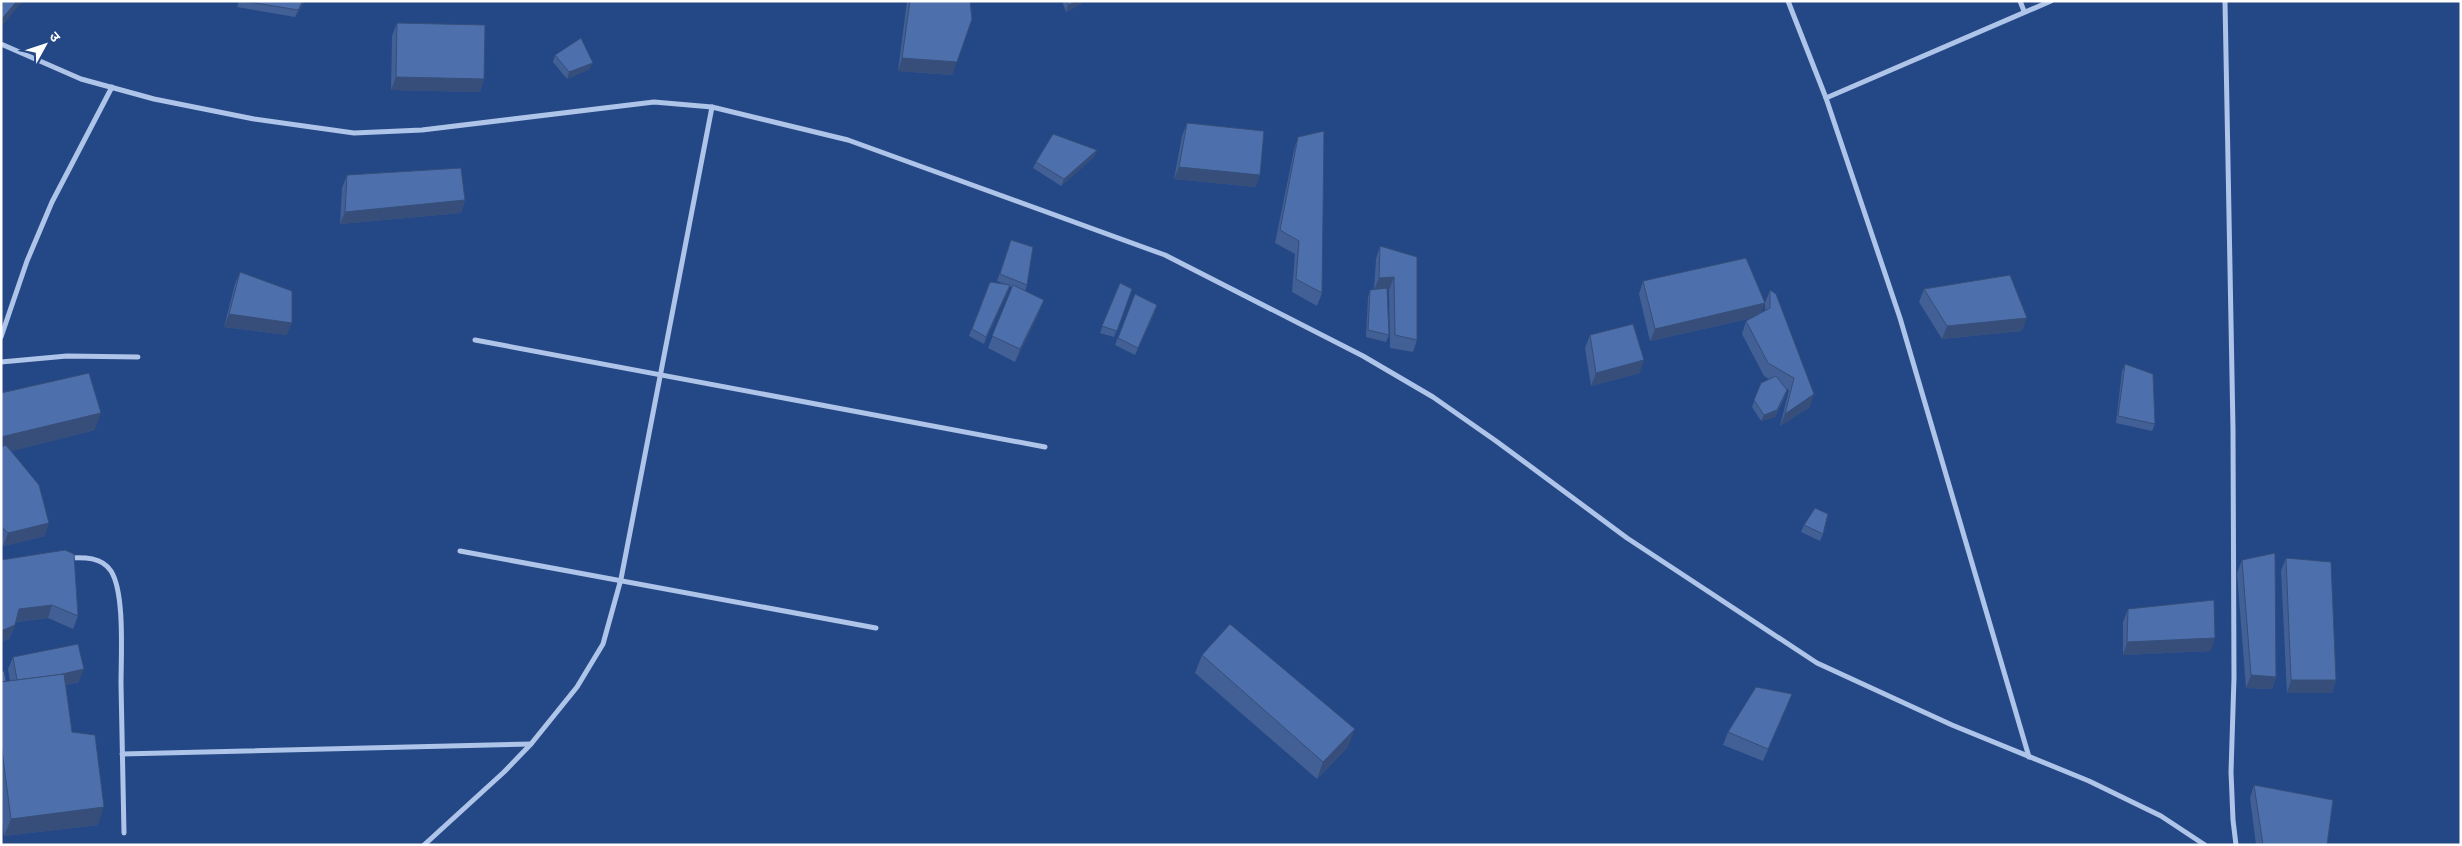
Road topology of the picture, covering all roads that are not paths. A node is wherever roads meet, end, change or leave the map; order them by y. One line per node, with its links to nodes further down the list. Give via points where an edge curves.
1 (1788, 1): 8 (street)
2 (2020, 1): 5 (street)
3 (2051, 1): 5 (street)
4 (2225, 1): 26 (street, via 2234,430 2231,772)
5 (2024, 11): 8 (street)
6 (1, 44): 7 (street, via 81,79)
7 (112, 87): 9 (street, via 254,119 354,133 422,130 654,102); 10 (street, via 52,202 27,261)
8 (1826, 98): 22 (street, via 1900,318)
9 (712, 107): 14 (street); 22 (street, via 848,140 1165,255 1363,356 1433,397 1627,538 1817,662)
10 (1, 337)
11 (475, 340): 14 (street)
12 (138, 357): 13 (street, via 67,356)
13 (1, 362)
14 (662, 373): 15 (street); 18 (street)
15 (1045, 447)
16 (460, 551): 18 (street)
17 (59, 558): 21 (street, via 100,561 110,569 117,583 121,631)
18 (621, 579): 19 (street); 20 (street, via 603,644 577,687)
19 (876, 628)
20 (531, 744): 21 (street); 24 (street)
21 (122, 754): 23 (street)
22 (2029, 757): 25 (street, via 2161,816)
23 (124, 833)
24 (424, 845)
25 (2205, 845)
26 (2236, 845)

